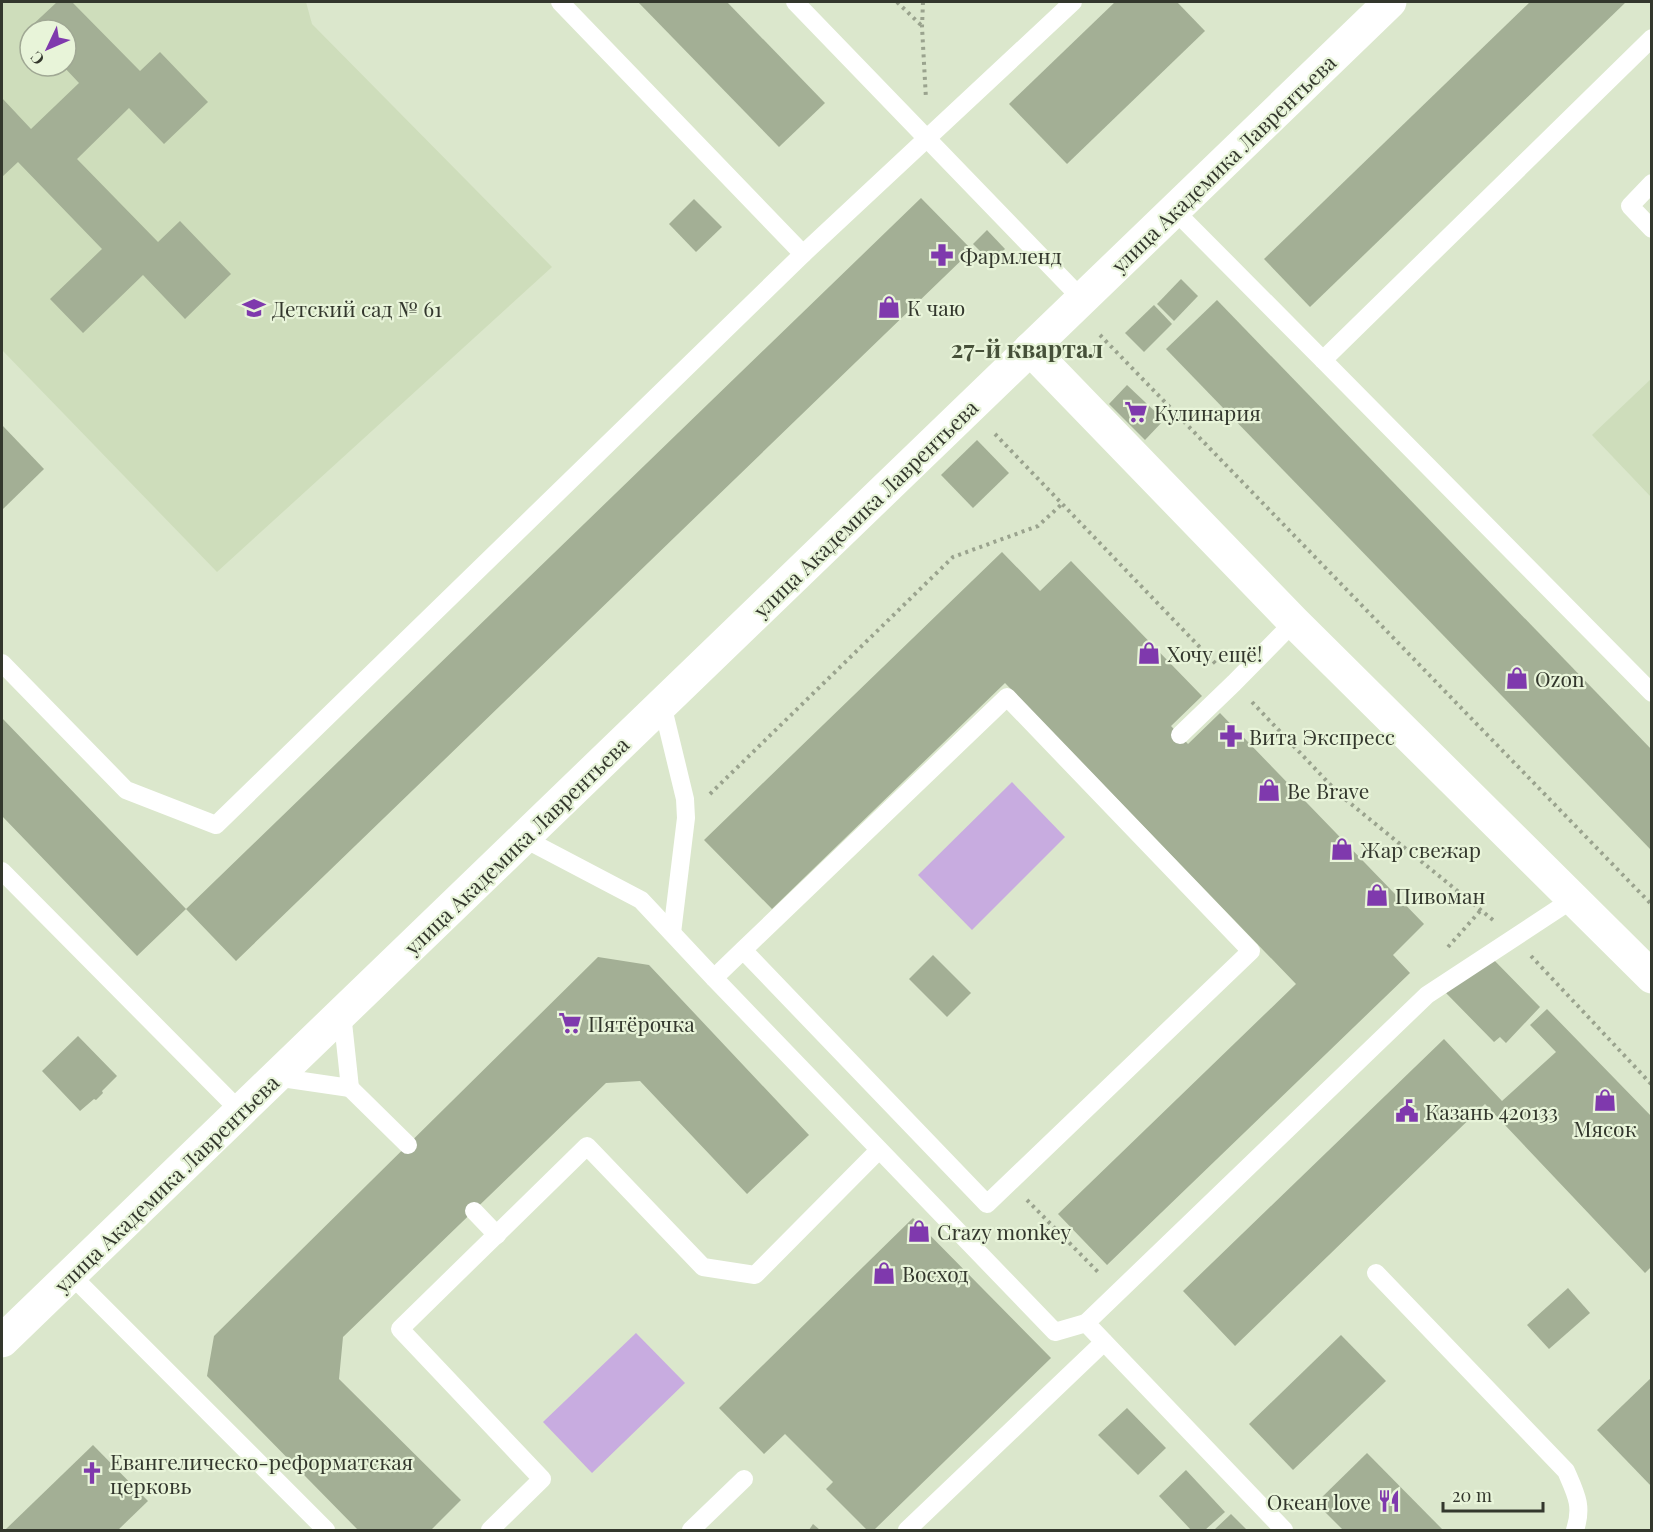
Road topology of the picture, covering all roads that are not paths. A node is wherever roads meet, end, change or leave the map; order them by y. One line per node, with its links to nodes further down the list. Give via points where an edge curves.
1 (560, 2): 10 (lane)
2 (795, 2): 6 (lane)
3 (1073, 2): 6 (lane)
4 (1390, 2): 8 (street, улица Академика Лаврентьева)
5 (1652, 38): 13 (lane)
6 (928, 138): 10 (lane); 11 (lane)
7 (1652, 183): 9 (lane, via 1630,206)
8 (1174, 210): 11 (street, улица Академика Лаврентьева); 13 (lane)
9 (1652, 229)
10 (803, 254): 15 (lane, via 216,825 126,790)
11 (1082, 299): 12 (street, улица Академика Лаврентьева)
12 (1030, 349): 14 (street); 17 (street, улица Академика Лаврентьева)
13 (1323, 360): 16 (lane)
14 (1294, 622): 18 (lane); 21 (street)
15 (2, 663)
16 (1652, 693)
17 (662, 704): 19 (street, улица Академика Лаврентьева); 22 (lane, via 686,818)
18 (1180, 735)
19 (523, 838): 22 (lane, via 641,900); 26 (street, улица Академика Лаврентьева)
20 (2, 871): 29 (lane)
21 (1574, 898): 24 (street); 36 (lane, via 1427,994)
22 (672, 933): 25 (lane)
23 (743, 950): 23 (lane, via 1007,697 1114,802 1251,951 987,1204); 25 (lane)
24 (1652, 977)
25 (714, 978): 31 (lane)
26 (342, 1013): 27 (street, улица Академика Лаврентьева); 28 (lane)
27 (275, 1077): 28 (lane); 29 (street, улица Академика Лаврентьева)
28 (350, 1088): 30 (lane)
29 (240, 1111): 35 (street, улица Академика Лаврентьева)
30 (408, 1145)
31 (879, 1150): 33 (lane, via 755,1275 703,1267 587,1146); 36 (lane, via 1055,1332)
32 (474, 1211): 33 (lane)
33 (497, 1235): 41 (lane, via 400,1329 542,1479)
34 (1376, 1273): 45 (lane, via 1566,1471 1579,1499)
35 (71, 1275): 37 (street, улица Академика Лаврентьева); 40 (lane)
36 (1086, 1323): 38 (lane)
37 (2, 1341)
38 (1104, 1342): 43 (lane); 44 (lane)
39 (744, 1479): 42 (lane)
40 (326, 1530)
41 (490, 1530)
42 (691, 1530)
43 (906, 1530)
44 (1284, 1530)
45 (1575, 1530)

